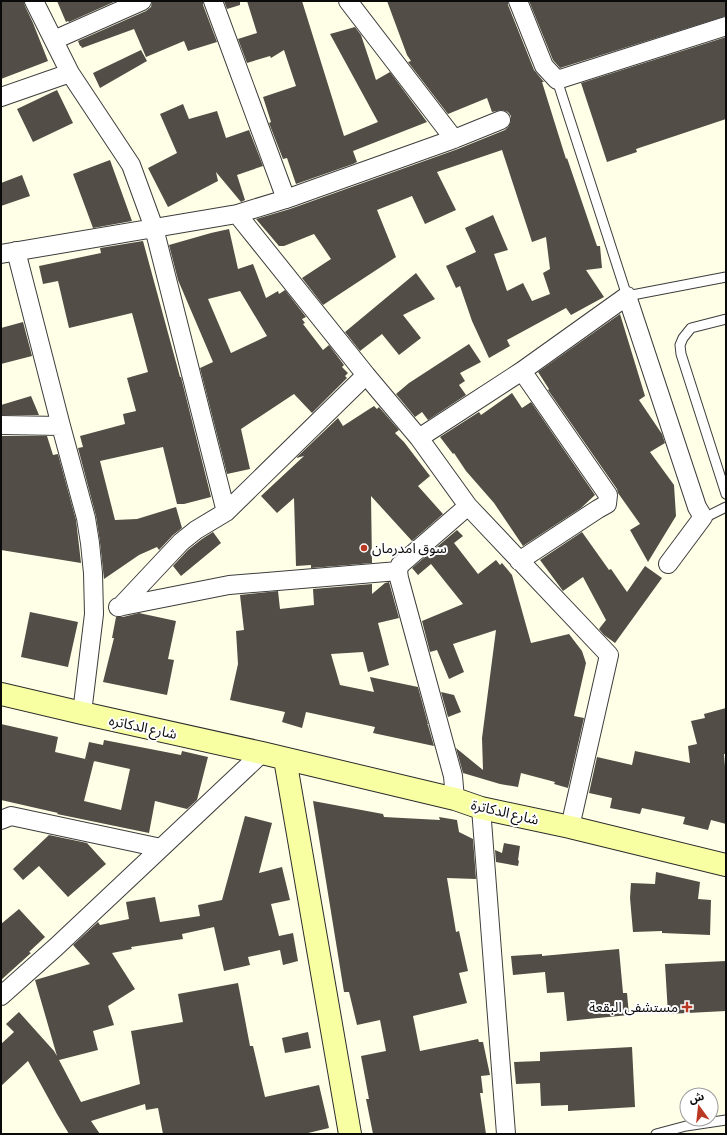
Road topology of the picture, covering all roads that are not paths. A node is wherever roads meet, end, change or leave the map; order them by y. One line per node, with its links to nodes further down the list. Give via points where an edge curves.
1 (34, 1): 7 (street)
2 (142, 1): 7 (street)
3 (213, 1): 13 (street)
4 (348, 1): 12 (street)
5 (518, 1): 9 (street, via 544,66)
6 (726, 26): 9 (street)
7 (54, 40): 8 (street)
8 (70, 73): 10 (street); 15 (street, via 131,165)
9 (557, 80): 18 (lane)
10 (1, 97)
11 (501, 120): 12 (street)
12 (454, 139): 13 (street)
13 (286, 199): 14 (street)
14 (237, 214): 15 (street); 21 (street)
15 (154, 228): 16 (street); 28 (street)
16 (9, 252): 23 (street)
17 (726, 277): 18 (lane)
18 (627, 296): 20 (street); 29 (street)
19 (726, 319): 25 (lane, via 691,328 680,345)
20 (522, 371): 24 (street); 30 (street, via 608,495 607,504)
21 (366, 375): 24 (street); 28 (street)
22 (1, 426): 23 (street)
23 (61, 426): 34 (street, via 86,518 93,573)
24 (419, 438): 26 (street)
25 (726, 494)
26 (468, 506): 30 (street); 32 (street, via 400,564)
27 (726, 507): 29 (lane)
28 (226, 512): 33 (street, via 181,542)
29 (702, 517): 31 (street)
30 (519, 560): 42 (street, via 609,655)
31 (668, 564)
32 (398, 571): 33 (street, via 229,585); 39 (street, via 453,776)
33 (120, 607): 34 (street)
34 (94, 614): 36 (street)
35 (1, 694): 36 (street, شارع الدكاتره)
36 (82, 713): 37 (street, شارع الدكاتره)
37 (262, 753): 38 (street, شارع الدكاتره); 43 (street)
38 (285, 758): 39 (street, شارع الدكاترة); 47 (street)
39 (455, 799): 40 (street, شارع الدكاترة)
40 (481, 808): 42 (street, شارع الدكاترة); 48 (street)
41 (1, 820): 43 (street, via 11,816)
42 (570, 827): 44 (street, شارع الدكاترة)
43 (161, 848): 45 (street)
44 (726, 865)
45 (1, 996)
46 (726, 1120): 49 (lane)
47 (350, 1134)
48 (506, 1134)
49 (656, 1134)

